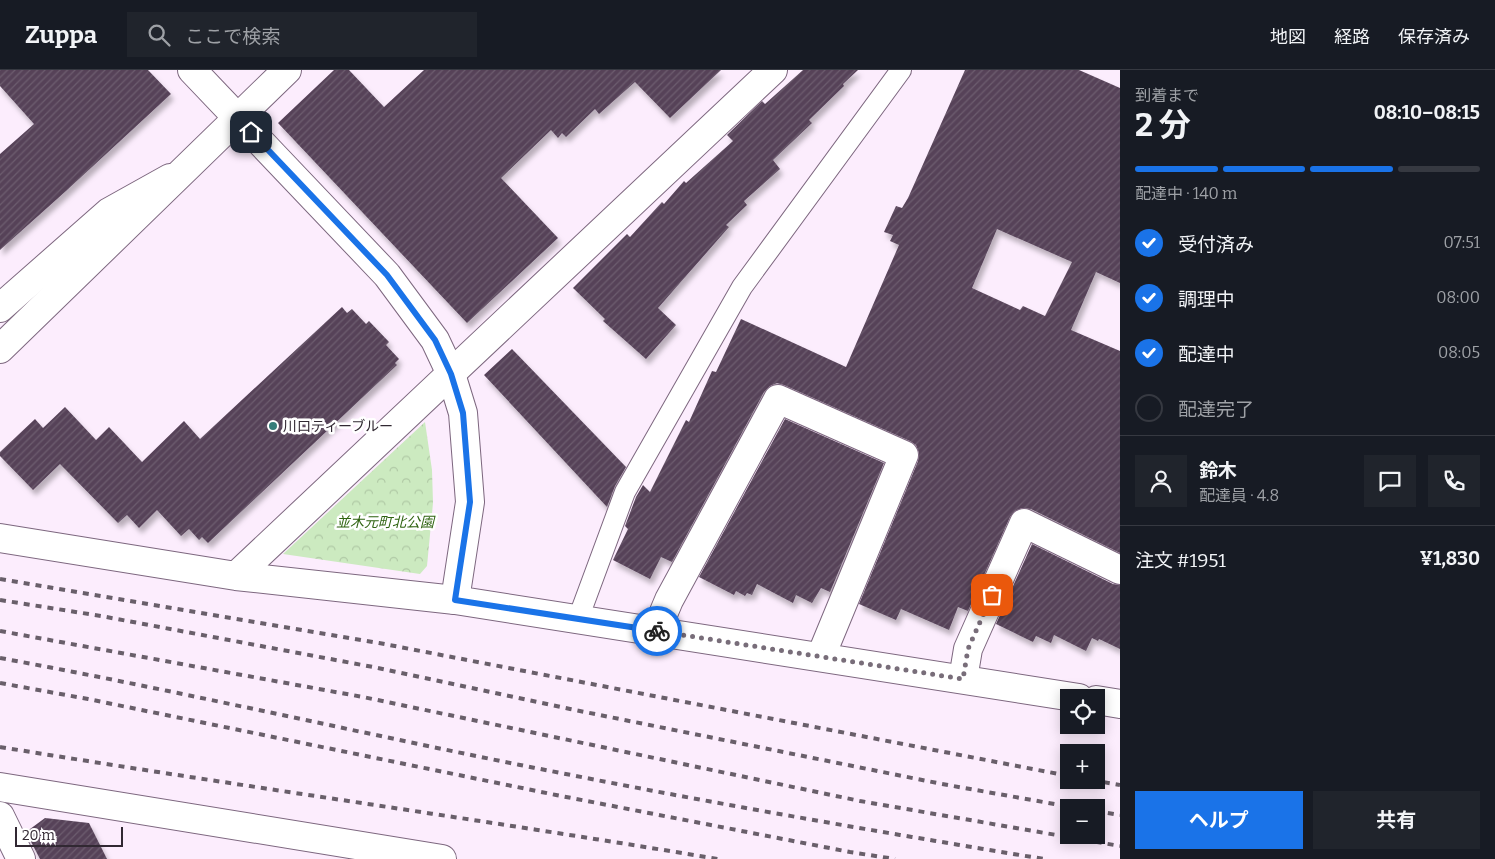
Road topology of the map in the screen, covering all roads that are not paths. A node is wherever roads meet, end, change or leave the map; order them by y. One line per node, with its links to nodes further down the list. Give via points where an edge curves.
1 (192, 70): 5 (street)
2 (287, 70): 5 (street)
3 (773, 70): 9 (street)
4 (901, 70): 14 (lane, via 742,287 625,492)
5 (237, 118): 6 (street); 9 (street, via 387,275 435,340)
6 (186, 169): 7 (street, via 109,212); 8 (street)
7 (0, 308)
8 (0, 349)
9 (451, 374): 12 (street); 13 (street, via 463,413 470,502)
10 (0, 538): 12 (street)
11 (1120, 570): 17 (street, via 1024,523 968,649)
12 (236, 576): 13 (street)
13 (455, 600): 14 (street)
14 (578, 619): 15 (street)
15 (656, 631): 16 (street); 16 (street, via 669,600 778,399 904,455)
16 (821, 656): 17 (street)
17 (963, 679): 18 (street)
18 (1060, 695)
19 (1105, 702): 20 (street)
20 (1120, 704)
21 (0, 787): 23 (street)
22 (0, 816): 24 (street)
23 (383, 854): 25 (street)
24 (21, 859)
25 (442, 859)

